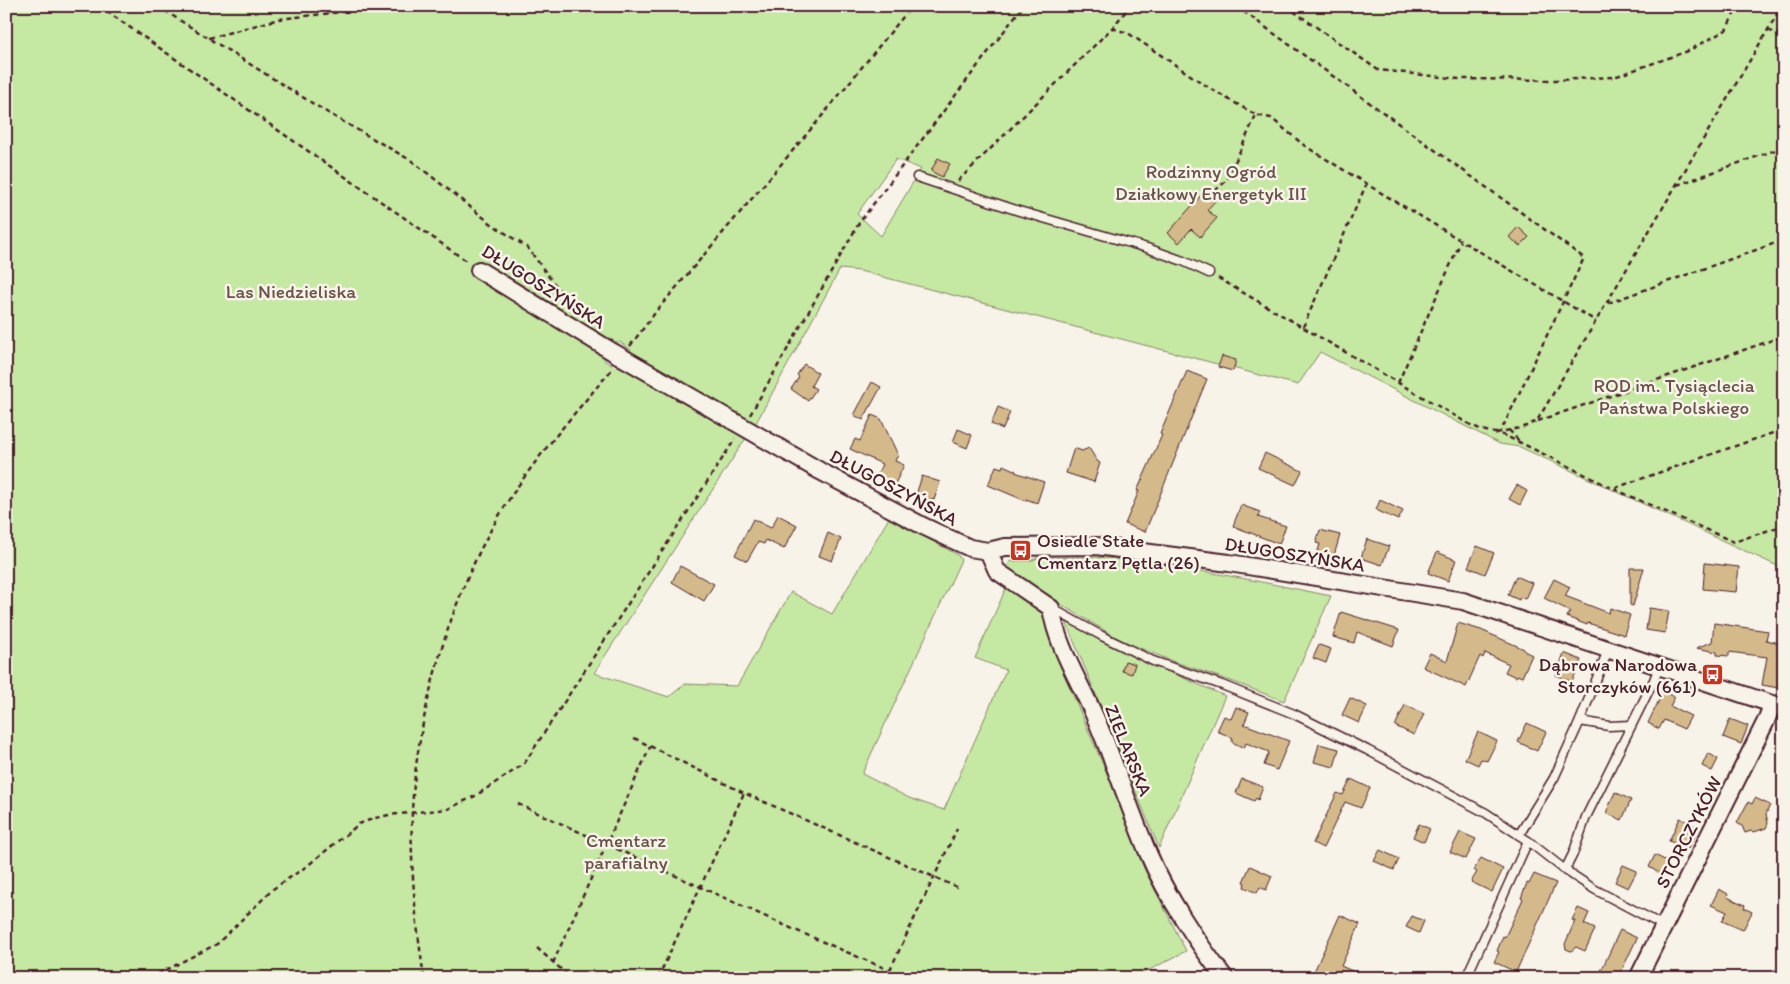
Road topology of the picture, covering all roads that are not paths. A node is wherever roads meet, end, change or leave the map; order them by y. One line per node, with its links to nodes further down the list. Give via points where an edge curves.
1 (917, 177): 3 (lane, via 1147,248)
2 (479, 270): 4 (street, DŁUGOSZYŃSKA, via 820,471 923,526 970,548)
3 (1209, 273)
4 (988, 550): 5 (street, via 997,571); 6 (street, DŁUGOSZYŃSKA, via 1096,546 1463,601)
5 (1051, 608): 11 (lane, via 1152,661 1294,714 1486,813); 15 (street, ZIELARSKA, via 1054,626 1095,718 1150,857 1208,957)
6 (1608, 650): 7 (street, DŁUGOSZYŃSKA); 9 (lane)
7 (1659, 667): 8 (street, DŁUGOSZYŃSKA); 10 (lane)
8 (1778, 706): 14 (street, STORCZYKÓW, via 1766,721)
9 (1580, 721): 10 (lane, via 1609,726); 11 (lane, via 1554,778)
10 (1631, 724): 13 (lane, via 1586,817)
11 (1519, 835): 12 (lane)
12 (1528, 841): 13 (lane); 16 (lane)
13 (1565, 870): 14 (lane)
14 (1664, 926): 17 (street, STORCZYKÓW)
15 (1225, 978)
16 (1466, 978)
17 (1638, 978)

